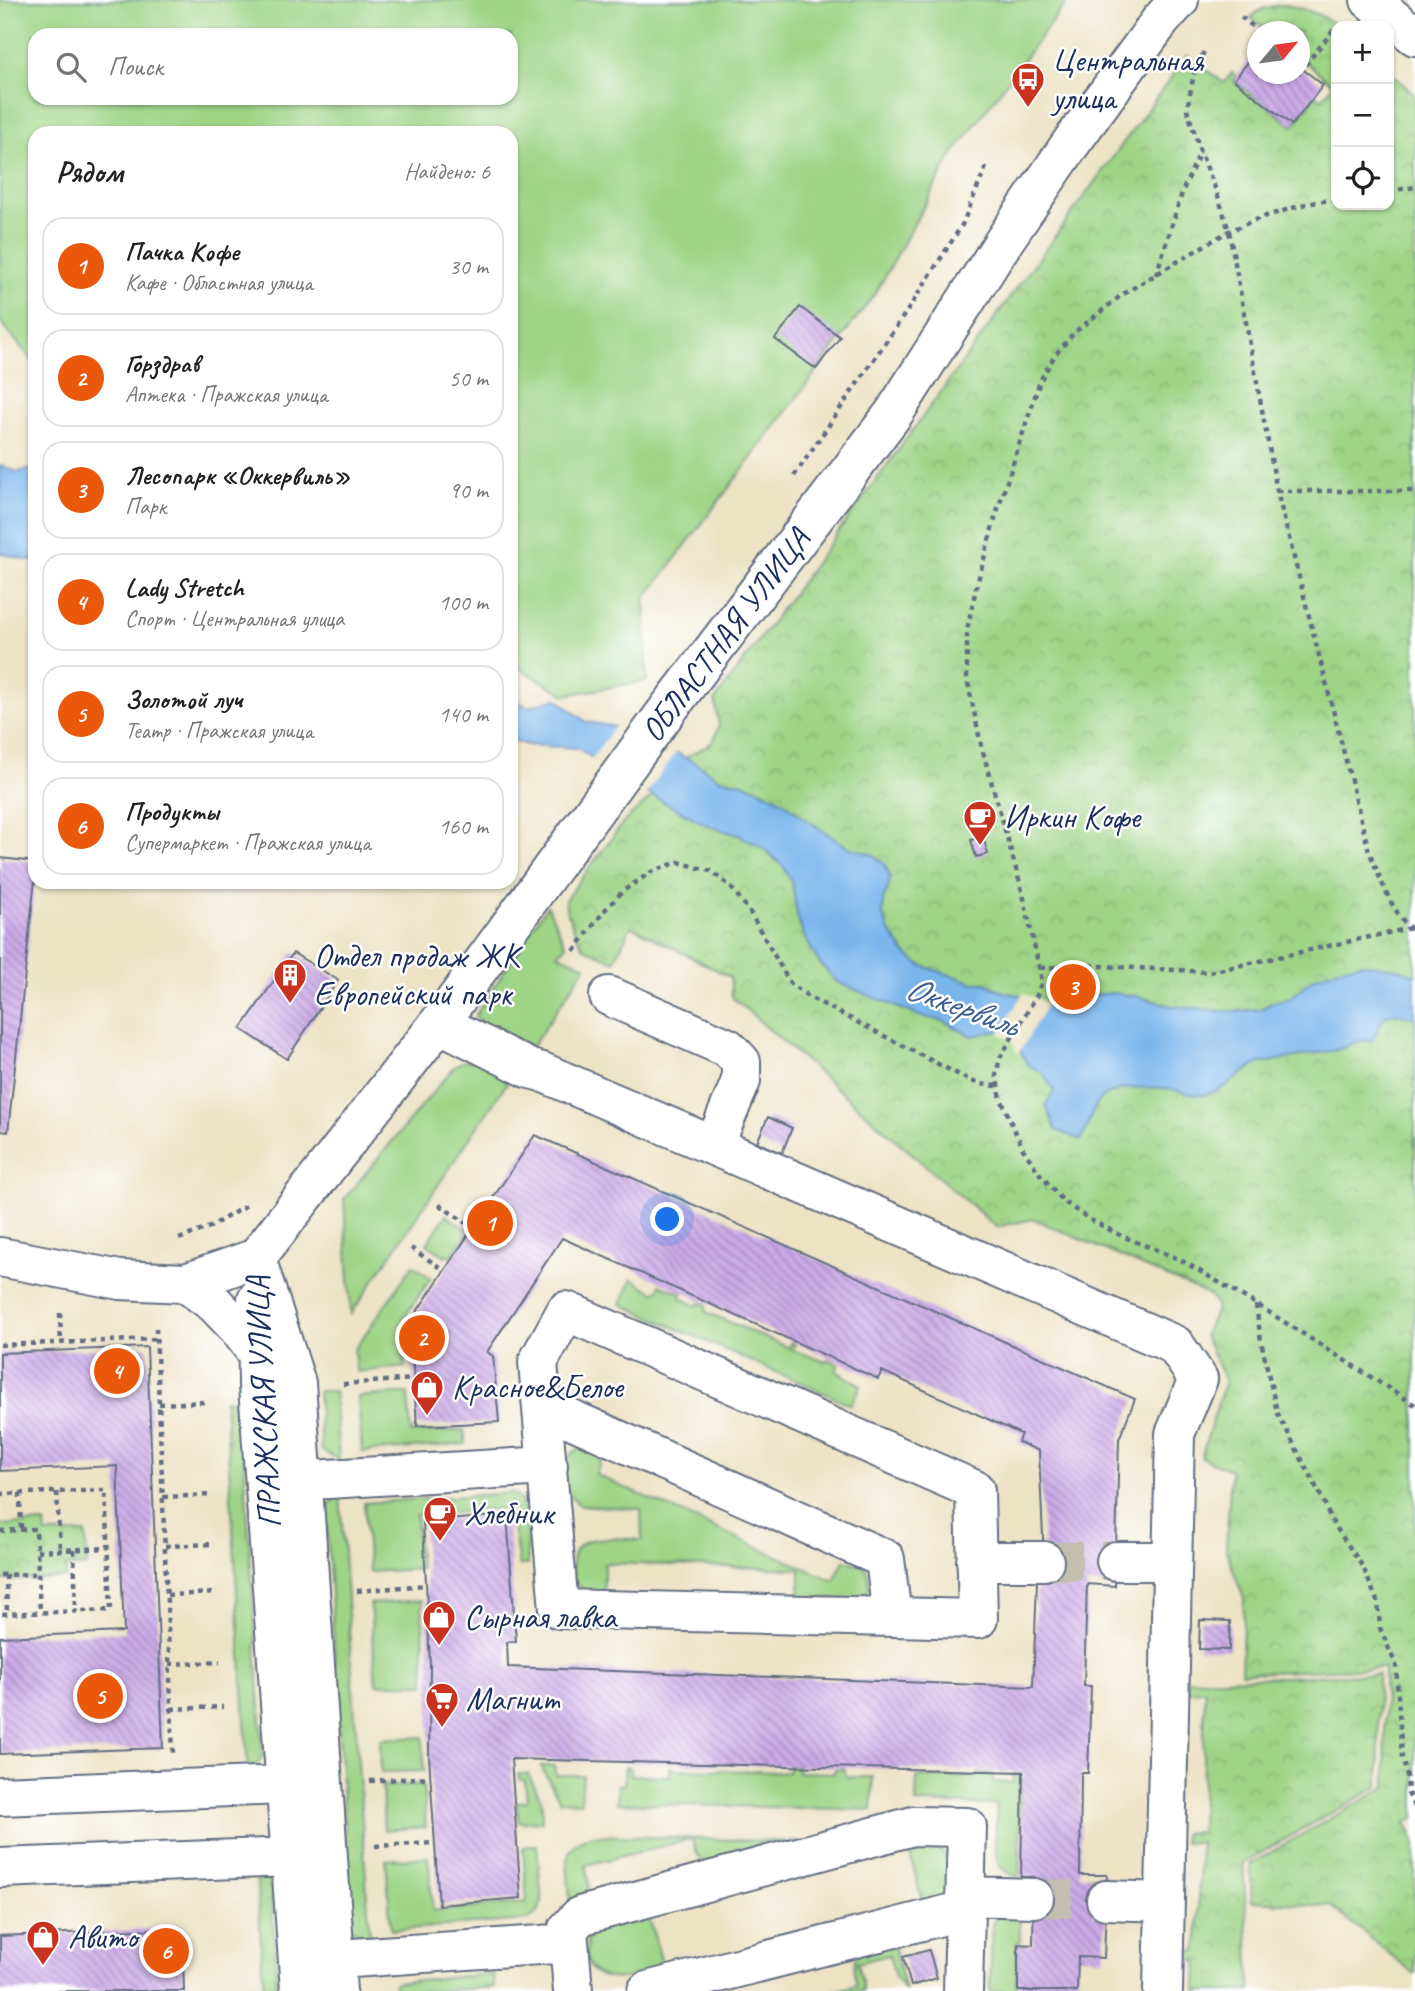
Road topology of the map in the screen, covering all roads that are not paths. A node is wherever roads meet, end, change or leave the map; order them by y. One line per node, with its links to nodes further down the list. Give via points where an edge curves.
1 (1179, 0): 5 (street, ОБЛАСТНАЯ УЛИЦА, via 1069,146 894,413 669,708)
2 (1370, 0): 3 (street)
3 (1415, 36)
4 (609, 996): 6 (street, via 728,1048 741,1062 741,1081)
5 (439, 1023): 6 (street, via 530,1069); 8 (street, ОБЛАСТНАЯ УЛИЦА)
6 (714, 1146): 18 (street, via 1175,1345 1198,1379 1175,1434)
7 (0, 1257): 9 (street, via 120,1280)
8 (256, 1258): 9 (street); 10 (street, ПРАЖСКАЯ УЛИЦА); 13 (street, ПРАЖСКАЯ УЛИЦА, via 296,1383)
9 (186, 1283): 10 (street, via 215,1304)
10 (258, 1354): 14 (street, ПРАЖСКАЯ УЛИЦА)
11 (542, 1406): 12 (street); 15 (street, via 538,1362 566,1311 975,1490); 19 (street, via 885,1559)
12 (548, 1466): 13 (street); 19 (street, via 559,1609)
13 (303, 1481): 14 (street); 20 (street, ПРАЖСКАЯ УЛИЦА)
14 (265, 1482): 20 (street, ПРАЖСКАЯ УЛИЦА)
15 (976, 1561): 16 (street); 19 (street, via 978,1619)
16 (1044, 1561)
17 (1116, 1561): 18 (street)
18 (1172, 1561): 26 (street)
19 (892, 1617)
20 (304, 1784): 21 (street); 22 (street, ПРАЖСКАЯ УЛИЦА)
21 (0, 1796)
22 (309, 1856): 23 (street); 29 (street, ПРАЖСКАЯ УЛИЦА)
23 (0, 1868)
24 (1034, 1898): 27 (street)
25 (1106, 1900): 26 (street)
26 (1165, 1902): 33 (street)
27 (965, 1903): 28 (street, via 967,1827 913,1826 580,1916 568,1929); 31 (street); 32 (street)
28 (569, 1943): 29 (street); 30 (street)
29 (317, 1976)
30 (573, 1991)
31 (646, 1991)
32 (963, 1991)
33 (1163, 1991)

